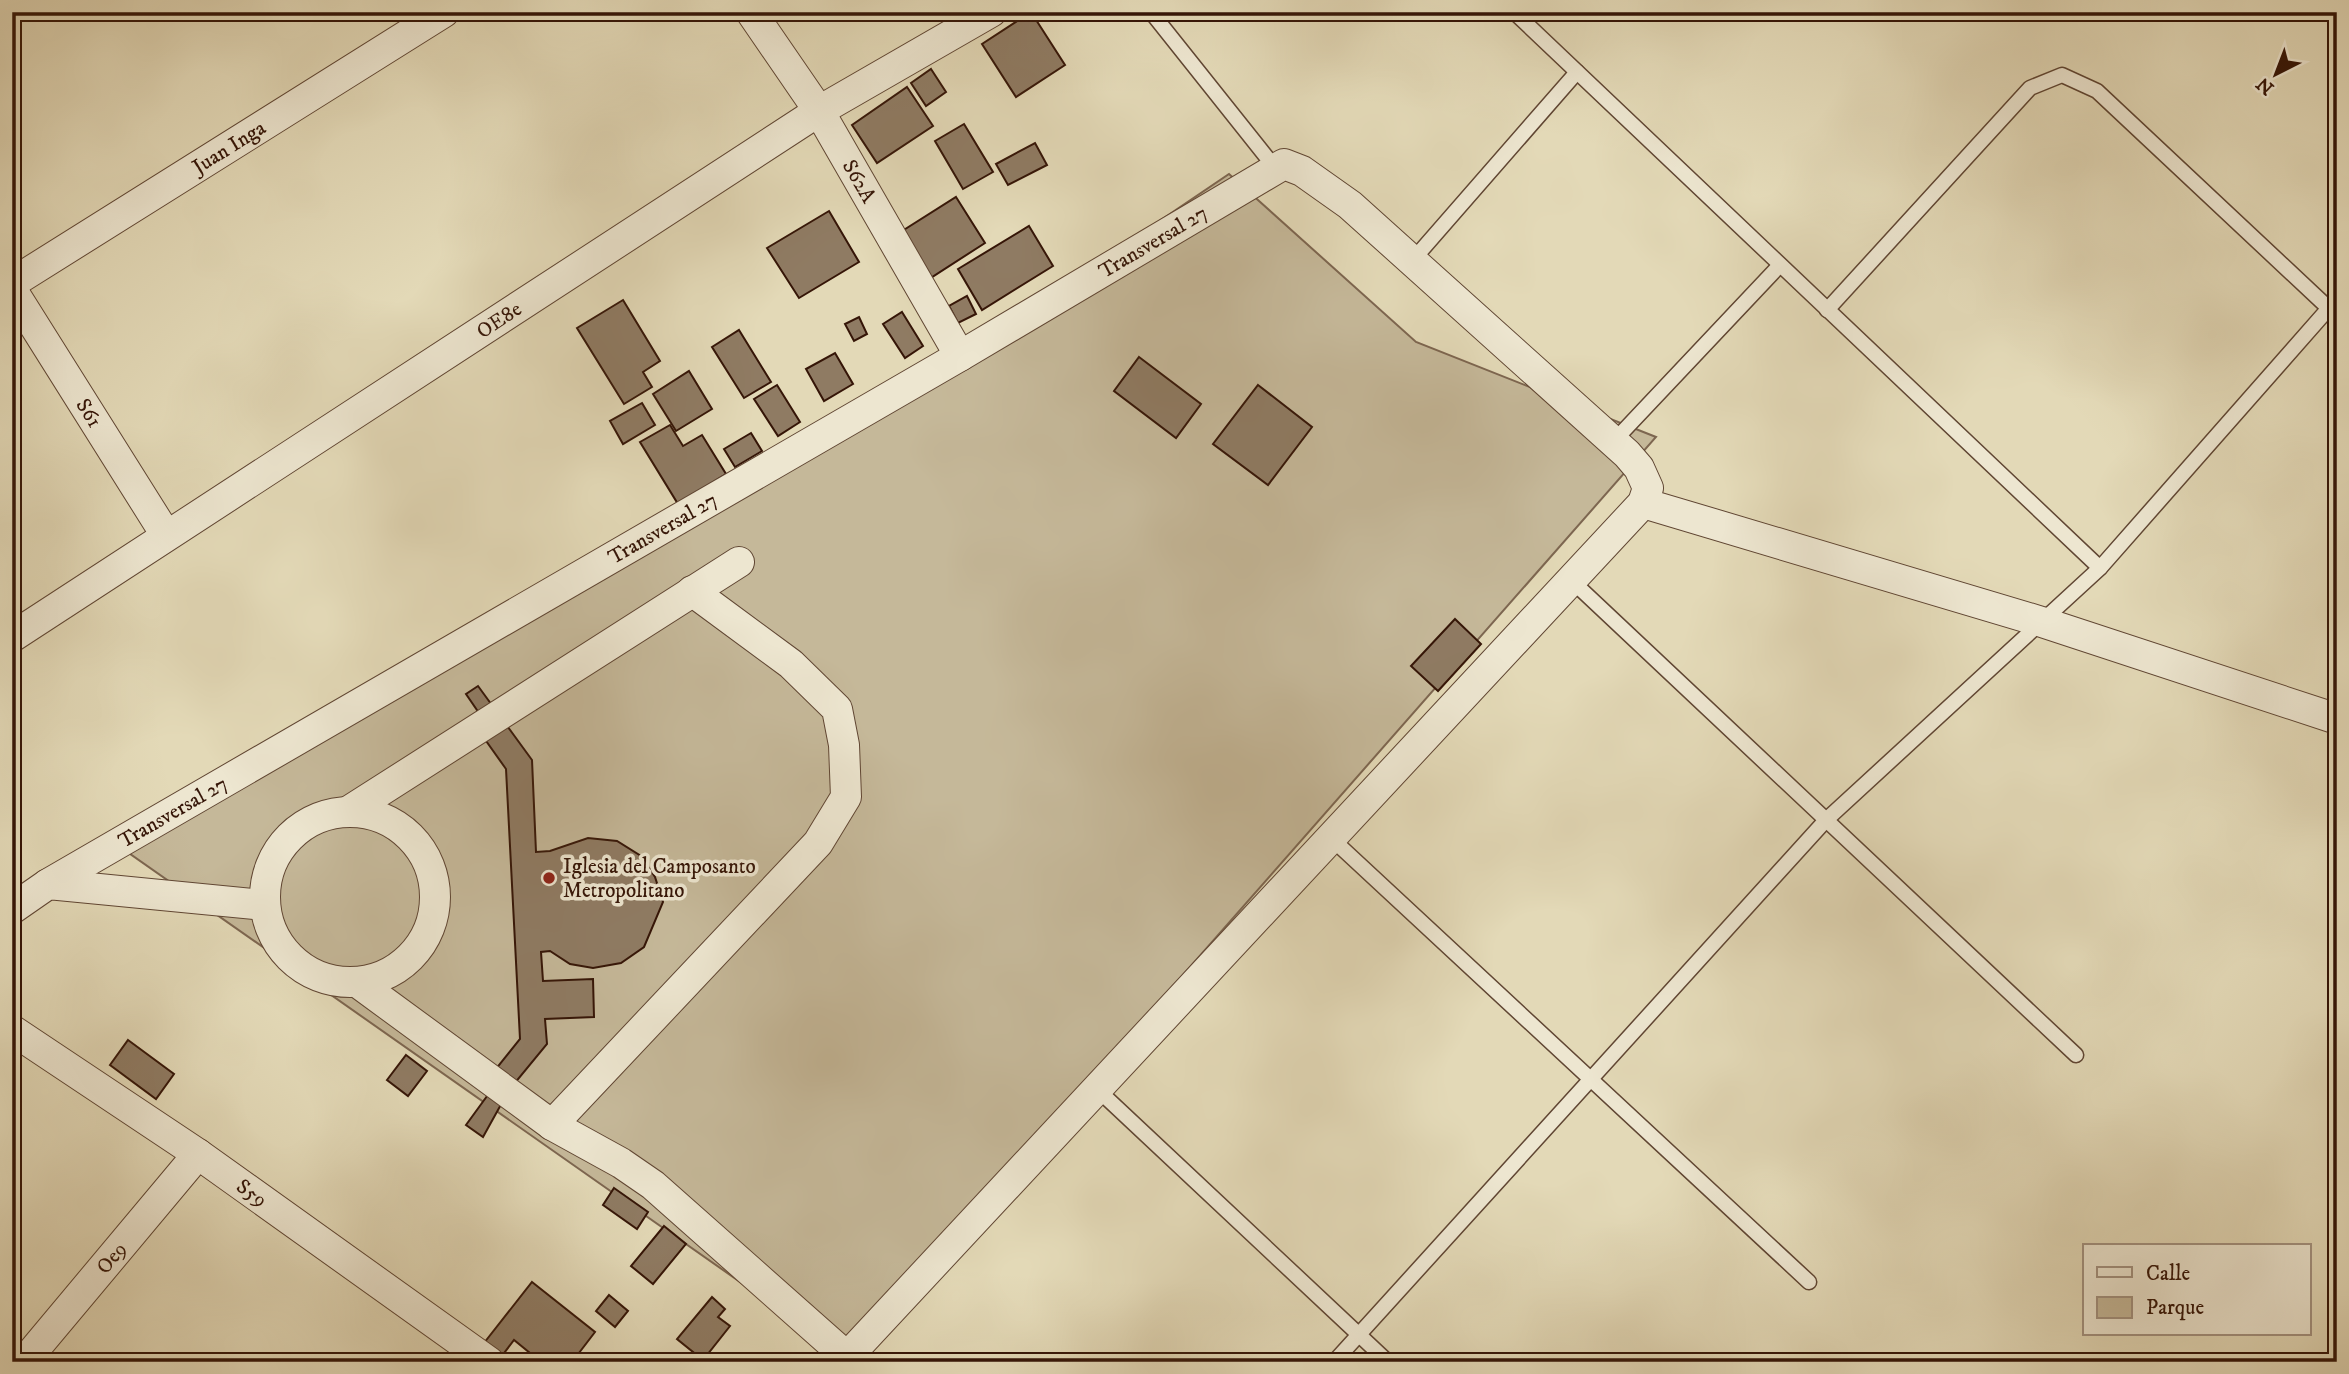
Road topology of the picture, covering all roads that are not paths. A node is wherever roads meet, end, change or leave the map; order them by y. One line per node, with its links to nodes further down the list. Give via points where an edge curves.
1 (444, 12): 11 (street, Juan Inga)
2 (751, 12): 7 (street, S62A)
3 (991, 12): 7 (street, OE8e)
4 (1152, 12): 8 (lane)
5 (1514, 12): 6 (lane)
6 (1577, 72): 9 (lane); 10 (lane)
7 (819, 111): 15 (street, S62A); 18 (street, OE8e)
8 (1276, 169): 9 (street, via 1284,164 1302,171 1350,205); 15 (street, Transversal 27)
9 (1412, 261): 16 (street)
10 (1780, 265): 13 (lane); 16 (lane)
11 (12, 283)
12 (12, 290): 18 (street, S61)
13 (1827, 310): 14 (lane, via 2030,88 2062,75 2097,90); 20 (lane)
14 (2333, 312): 20 (lane)
15 (960, 356): 29 (street, Transversal 27)
16 (1614, 442): 17 (street, via 1639,468 1648,488)
17 (1643, 503): 21 (street); 23 (street)
18 (166, 535): 24 (street, OE8e)
19 (739, 562): 22 (street)
20 (2100, 568): 23 (lane)
21 (1572, 580): 27 (lane); 28 (street)
22 (692, 591): 26 (street); 37 (street, via 791,664 837,709 846,797 818,842)
23 (2042, 621): 25 (street); 27 (lane)
24 (12, 638)
25 (2337, 719)
26 (349, 811): 30 (street, via 321,815 296,829 277,850 266,877); 32 (street, via 378,815 403,830 423,851 434,879 436,908 427,935 410,958 386,975)
27 (1826, 820): 34 (lane); 35 (lane)
28 (1331, 838): 35 (lane); 36 (street)
29 (48, 884): 30 (street); 31 (street, Transversal 27)
30 (264, 905): 32 (street, via 271,930 285,953 306,970 331,980)
31 (12, 909)
32 (357, 982): 37 (street)
33 (12, 1030): 38 (street, S59)
34 (2076, 1055)
35 (1591, 1079): 39 (lane); 40 (lane)
36 (1097, 1089): 40 (lane); 41 (street)
37 (552, 1125): 41 (street, via 653,1185)
38 (198, 1154): 42 (street, Oe9); 43 (street, S59)
39 (1809, 1282)
40 (1359, 1335): 44 (lane); 45 (lane)
41 (850, 1359)
42 (24, 1362)
43 (489, 1362)
44 (1334, 1362)
45 (1388, 1362)

